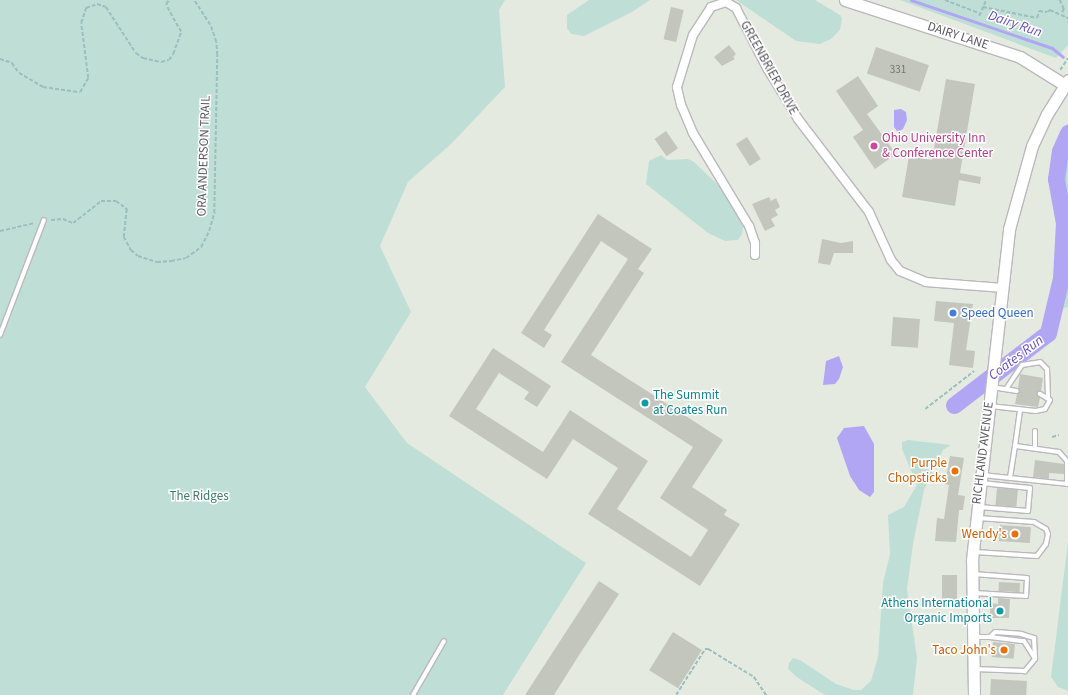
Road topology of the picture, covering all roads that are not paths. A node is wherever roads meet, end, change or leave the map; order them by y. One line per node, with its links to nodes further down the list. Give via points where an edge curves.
1 (845, 0): 2 (main road, DAIRY LANE, via 1020,57)
2 (1066, 82): 5 (main road, RICHLAND AVENUE, via 1039,130 1024,169 1009,229)
3 (44, 220): 6 (lane)
4 (755, 255): 5 (street, GREENBRIER DRIVE, via 755,243 749,226 693,133 681,105 677,87 693,35 711,7 726,2 736,8 767,68 798,119 869,212 891,260 900,271 926,282)
5 (1003, 288): 7 (main road, RICHLAND AVENUE)
6 (0, 335)
7 (992, 387): 8 (lane); 12 (main road, RICHLAND AVENUE)
8 (1006, 389): 9 (lane); 11 (lane, via 1022,365 1040,362 1047,369)
9 (1017, 391)
10 (1040, 394): 11 (lane)
11 (1048, 397): 13 (lane, via 1049,405 1045,410)
12 (990, 406): 13 (lane); 18 (main road, RICHLAND AVENUE)
13 (1020, 410): 15 (lane)
14 (1035, 430): 16 (lane)
15 (1015, 446): 16 (lane); 17 (lane)
16 (1035, 448): 17 (lane, via 1059,452 1067,461 1066,484)
17 (1010, 478): 18 (lane)
18 (981, 479): 19 (main road, RICHLAND AVENUE); 19 (lane, via 1030,488 1028,511)
19 (977, 506): 20 (main road, RICHLAND AVENUE)
20 (975, 518): 21 (main road, RICHLAND AVENUE); 21 (lane, via 1034,522 1046,528 1048,534 1046,544 1037,556)
21 (972, 551): 22 (main road, RICHLAND AVENUE)
22 (972, 574): 23 (main road, RICHLAND AVENUE); 23 (lane, via 1027,578 1026,596)
23 (971, 593): 24 (main road, RICHLAND AVENUE)
24 (971, 637): 25 (lane); 28 (main road, RICHLAND AVENUE)
25 (990, 637): 27 (lane, via 1024,641); 27 (lane, via 995,632 1034,638)
26 (444, 641): 29 (lane)
27 (1035, 659): 28 (lane, via 1025,671)
28 (972, 669): 30 (main road, RICHLAND AVENUE)
29 (413, 695)
30 (974, 695)

